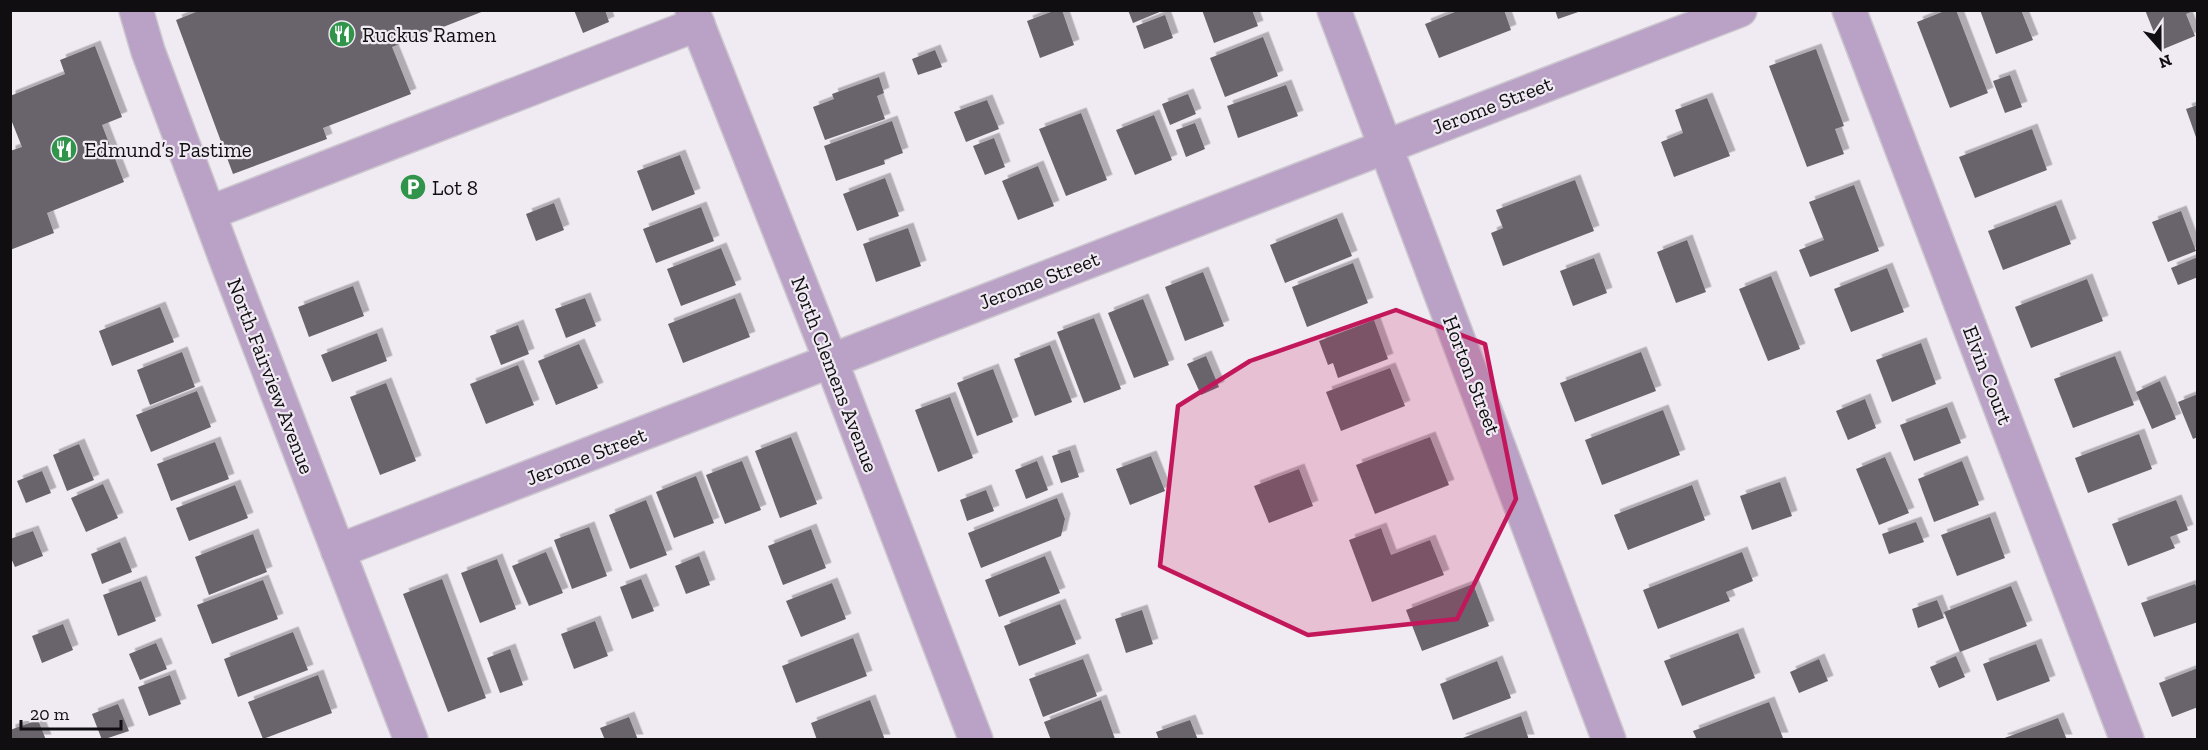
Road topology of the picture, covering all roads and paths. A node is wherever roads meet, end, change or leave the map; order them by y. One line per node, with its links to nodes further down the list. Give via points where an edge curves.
1 (136, 10): 7 (street, North Fairview Avenue)
2 (1334, 10): 6 (street, Horton Street)
3 (1740, 10): 6 (street, Jerome Street)
4 (1849, 10): 13 (street, Elvin Court)
5 (695, 17): 7 (street); 8 (street, North Clemens Avenue)
6 (1385, 146): 8 (street, Jerome Street); 12 (street, Horton Street)
7 (209, 213): 9 (street, North Fairview Avenue)
8 (831, 361): 9 (street, Jerome Street); 11 (street, North Clemens Avenue)
9 (338, 550): 10 (street, North Fairview Avenue)
10 (411, 740)
11 (976, 740)
12 (1609, 740)
13 (2127, 740)

